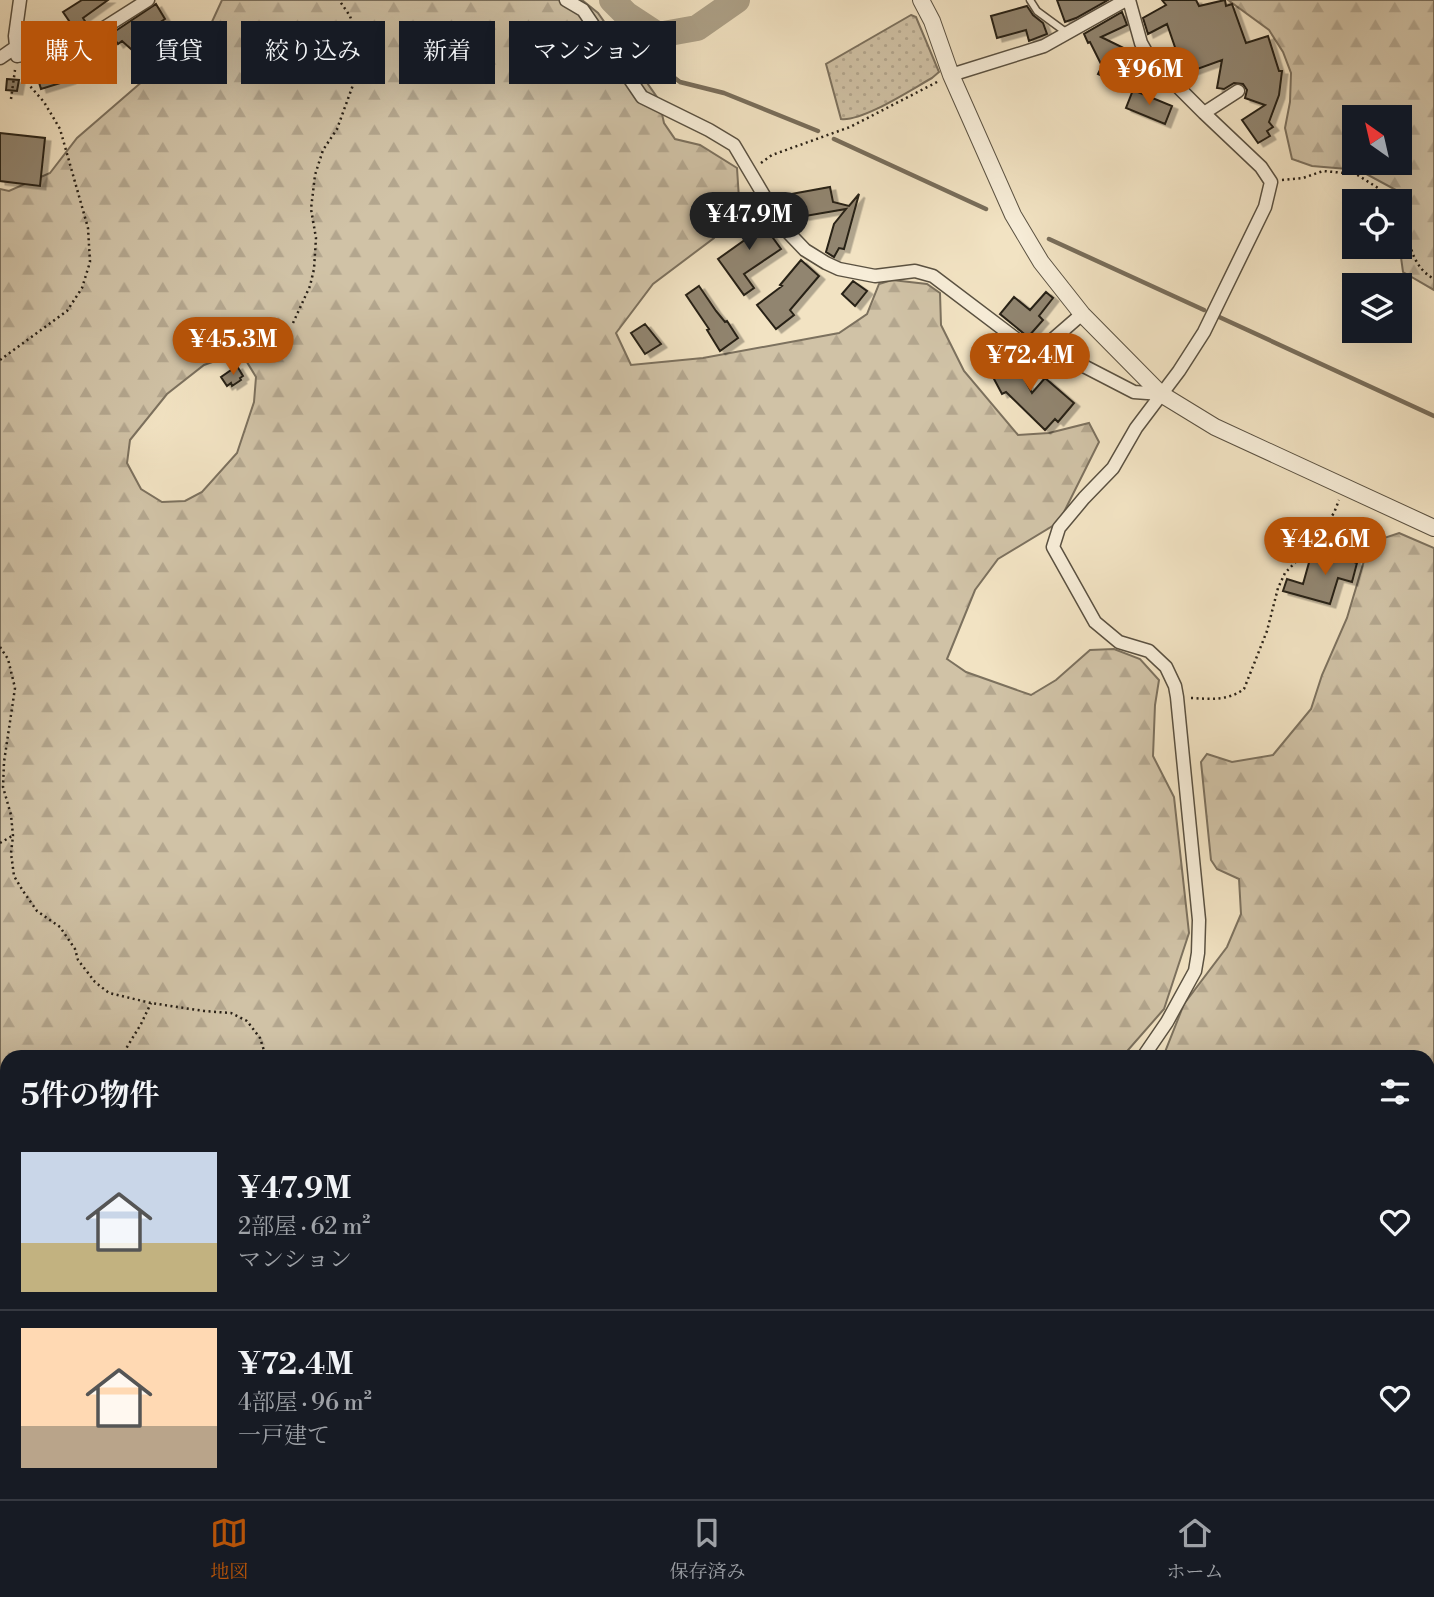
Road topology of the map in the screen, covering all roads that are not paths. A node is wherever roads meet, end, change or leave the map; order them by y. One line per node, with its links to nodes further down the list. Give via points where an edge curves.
1 (20, 0): 8 (street)
2 (148, 0): 8 (street, via 99,31 58,48)
3 (566, 0): 14 (street, via 583,10 642,97 734,145 782,226 805,250 839,269 875,276 915,271 933,276 1036,354)
4 (922, 0): 10 (street)
5 (1030, 0): 7 (lane, via 1037,11)
6 (1128, 0): 7 (street); 12 (street, via 1150,59)
7 (1068, 33): 10 (street, via 1044,46)
8 (16, 51): 9 (street)
9 (0, 58)
10 (951, 75): 13 (street, via 1013,215 1041,262)
11 (1238, 92): 12 (street)
12 (1204, 113): 15 (street, via 1271,182 1265,207 1204,332)
13 (1082, 314): 14 (street); 15 (street)
14 (1045, 346): 15 (street, via 1134,392)
15 (1161, 394): 16 (street, via 1215,427); 17 (street, via 1113,468 1059,528 1053,547 1094,622 1119,642 1149,652 1166,667 1175,686 1199,920 1198,953 1195,971)
16 (1434, 528)
17 (1148, 1050)

